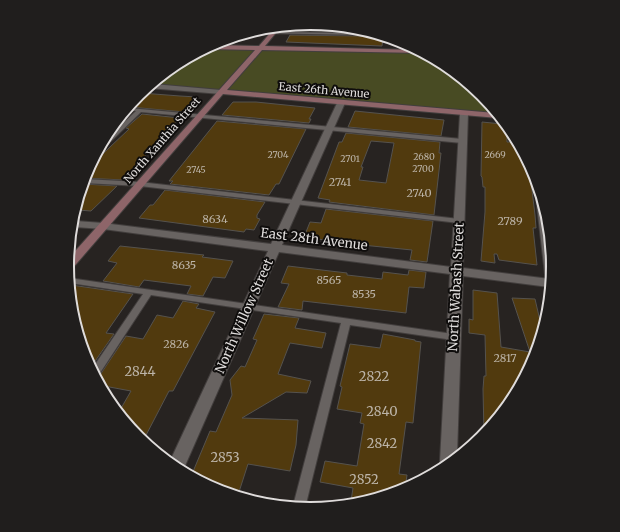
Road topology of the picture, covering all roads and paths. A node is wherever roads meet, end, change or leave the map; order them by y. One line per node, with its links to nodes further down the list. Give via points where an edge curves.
1 (288, 31): 3 (lane)
2 (272, 33): 5 (street, North Xanthia Street)
3 (349, 34)
4 (222, 47): 5 (street)
5 (259, 48): 6 (street); 8 (street, North Xanthia Street)
6 (408, 52)
7 (157, 87): 8 (street, East 26th Avenue)
8 (221, 92): 9 (street, East 26th Avenue); 13 (street, North Xanthia Street)
9 (340, 102): 12 (street, East 26th Avenue); 15 (street, North Willow Street)
10 (133, 109): 11 (lane)
11 (140, 110): 13 (lane); 16 (lane)
12 (464, 113): 14 (street, East 26th Avenue); 17 (street, North Wabash Street)
13 (200, 116): 15 (lane); 19 (street, North Xanthia Street)
14 (492, 116)
15 (329, 128): 17 (lane); 20 (street, North Willow Street)
16 (114, 136)
17 (462, 141): 21 (street, North Wabash Street)
18 (90, 181): 19 (lane)
19 (140, 184): 20 (lane); 23 (street, North Xanthia Street)
20 (295, 202): 21 (lane); 24 (street, North Willow Street)
21 (459, 221): 26 (street, North Wabash Street)
22 (78, 224): 23 (street, East 28th Avenue)
23 (103, 226): 24 (street, East 28th Avenue); 25 (street, North Xanthia Street)
24 (275, 248): 26 (street, East 28th Avenue); 30 (street, North Willow Street)
25 (75, 258)
26 (456, 271): 28 (street, East 28th Avenue); 32 (street, North Wabash Street)
27 (75, 281): 29 (lane)
28 (545, 282)
29 (149, 292): 30 (lane); 33 (lane)
30 (248, 306): 31 (lane); 35 (street, North Willow Street)
31 (346, 321): 32 (lane); 36 (lane)
32 (453, 337): 34 (street, North Wabash Street)
33 (98, 369)
34 (448, 457)
35 (178, 461)
36 (300, 501)

